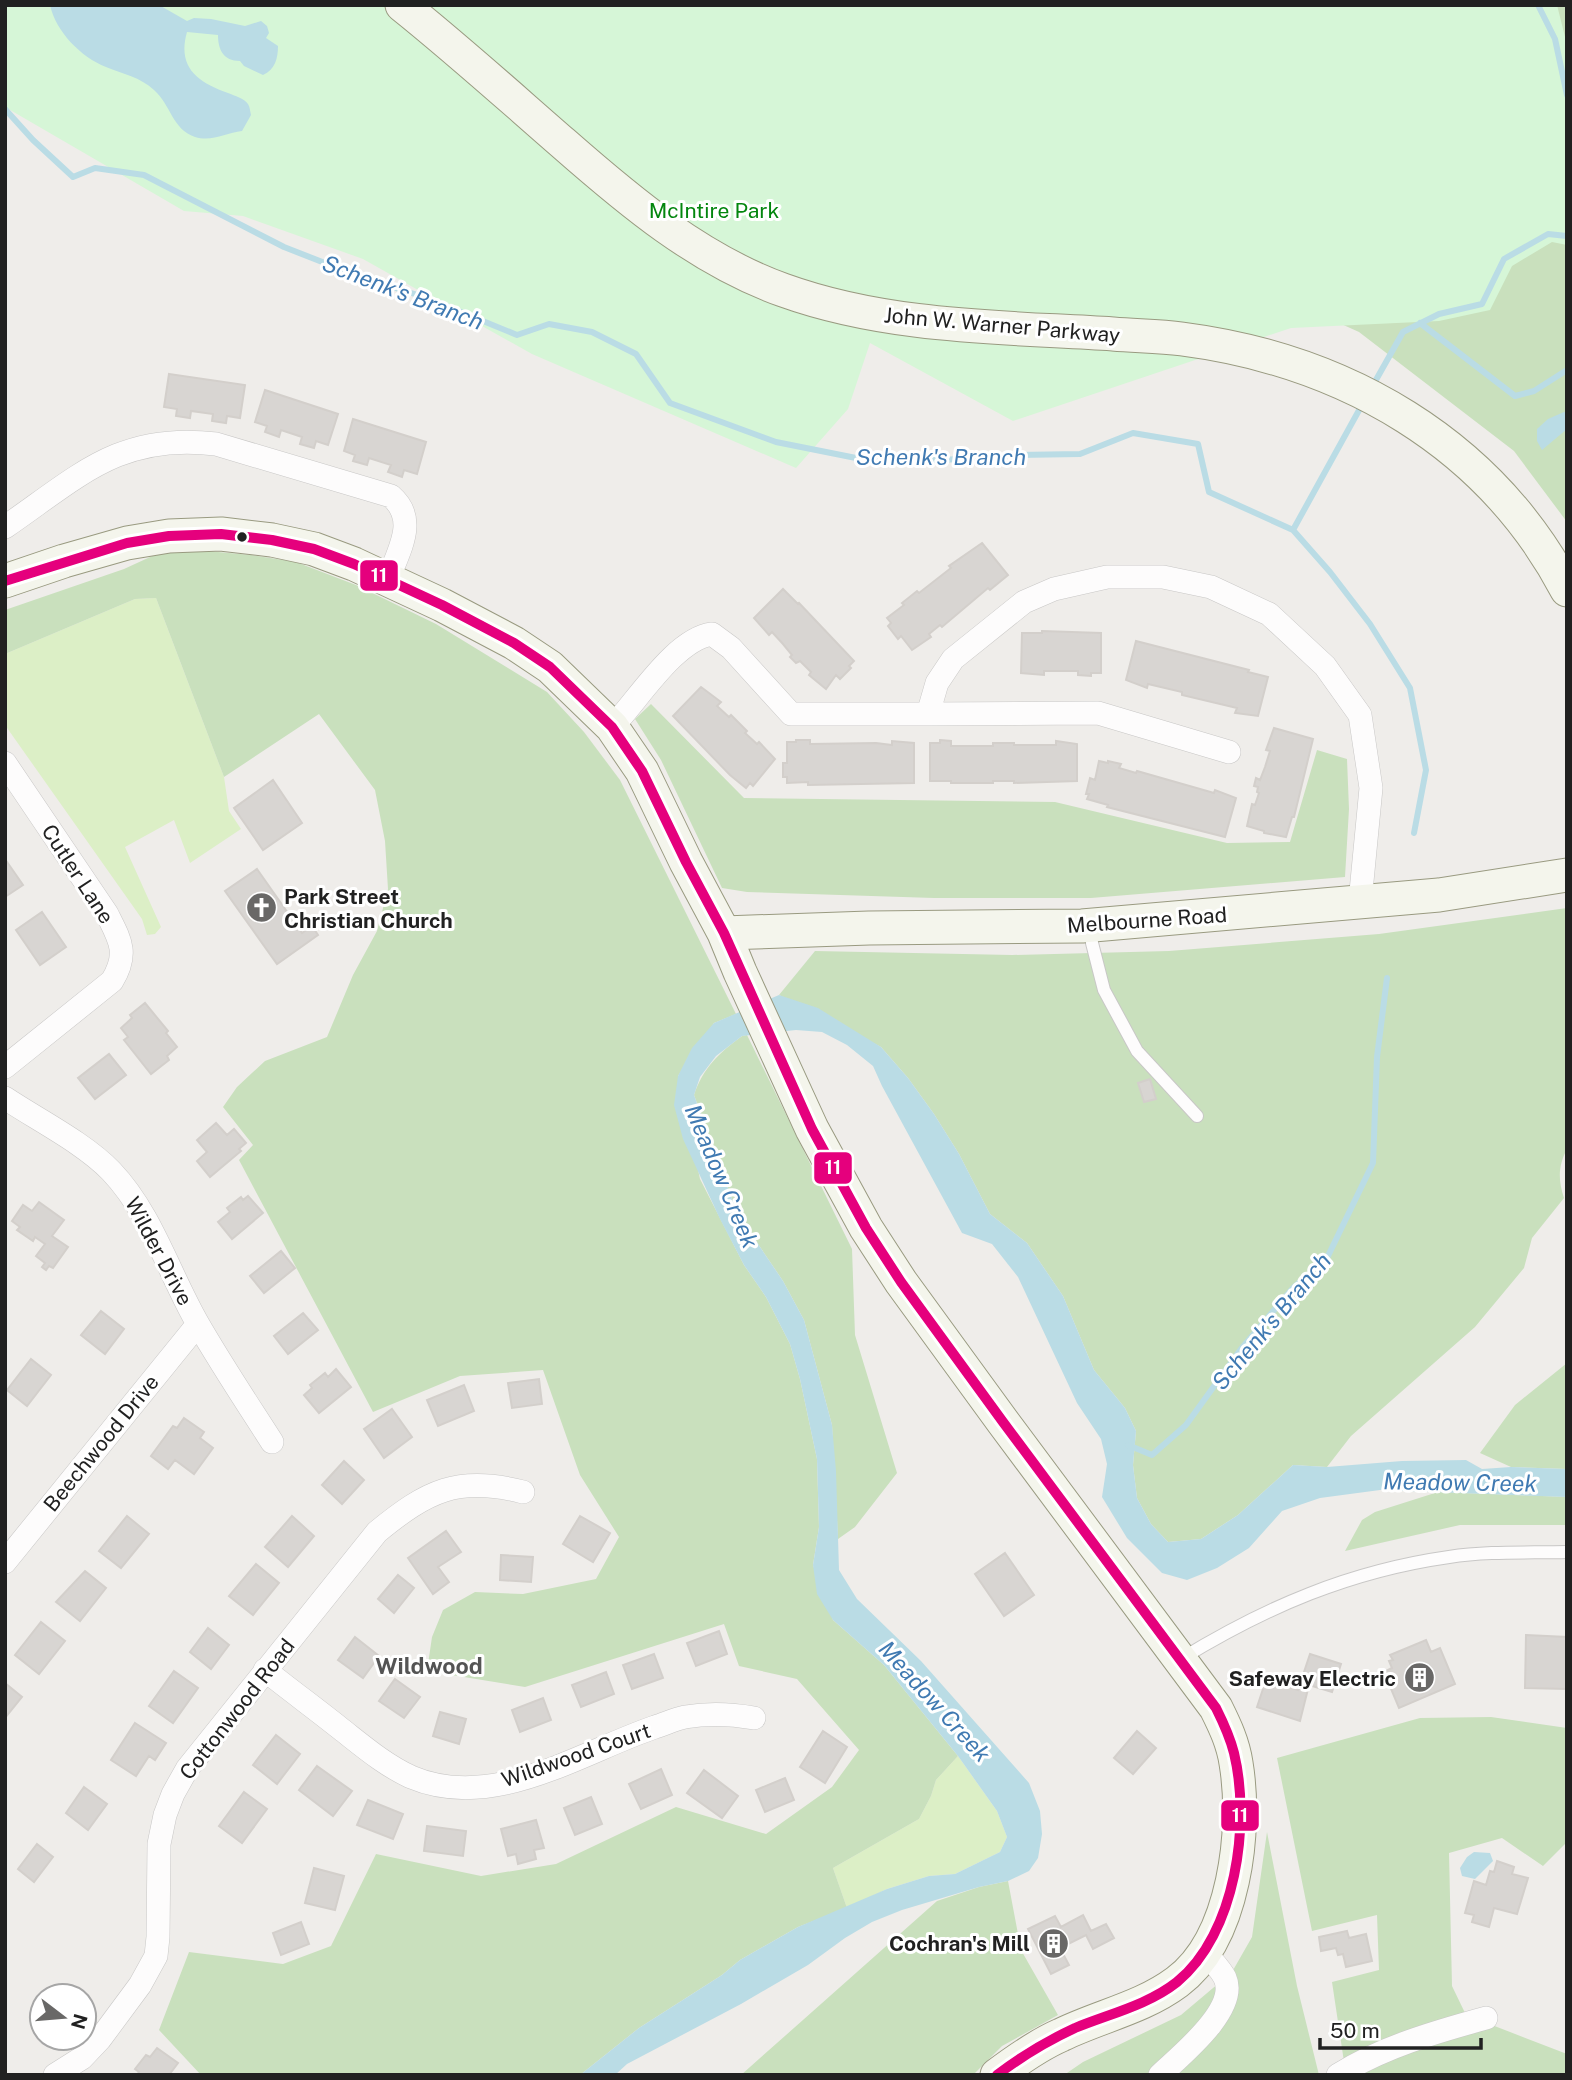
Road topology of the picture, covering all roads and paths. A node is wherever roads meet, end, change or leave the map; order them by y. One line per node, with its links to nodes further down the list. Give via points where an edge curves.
1 (402, 5): 5 (street, John W. Warner Parkway, via 652,218 733,268 831,306 890,317 1180,339 1277,358 1335,378 1391,407 1462,457 1525,525)
2 (5, 527): 3 (street, via 118,454 163,442 216,444 391,496 405,513 407,525)
3 (388, 580): 4 (street, via 314,550 221,534 127,543); 7 (street, via 551,667)
4 (5, 581)
5 (1567, 590)
6 (928, 714): 7 (street, via 791,714 731,648 712,634 700,635 677,651); 8 (street, via 1098,713); 11 (street, via 937,683 953,659 1024,602 1054,589 1107,578 1163,577 1211,587 1269,614 1325,666 1360,715 1371,788)
7 (612, 727): 13 (street, via 642,771)
8 (1228, 752)
9 (5, 763): 14 (street, Cutler Lane, via 107,914 122,958 112,981)
10 (1567, 876): 11 (street, Melbourne Road)
11 (1360, 902): 12 (street, Melbourne Road)
12 (1091, 926): 13 (street, Melbourne Road); 16 (lane, via 1104,990 1136,1051)
13 (724, 933): 22 (street, via 795,1094 866,1228 901,1282)
14 (5, 1067)
15 (5, 1098): 17 (street, Wilder Drive, via 111,1171 143,1213)
16 (1197, 1116)
17 (198, 1324): 18 (street, Wilder Drive); 21 (street, Beechwood Drive)
18 (272, 1443)
19 (523, 1492): 23 (street, Cottonwood Road, via 478,1484 447,1488 399,1514 377,1532)
20 (1567, 1552): 22 (lane, via 1471,1554 1382,1570 1284,1603)
21 (5, 1562)
22 (1181, 1659): 25 (street, via 1229,1734 1239,1784 1238,1855 1218,1925)
23 (265, 1671): 24 (street, Wildwood Court, via 389,1766 442,1785 475,1787 518,1780 684,1718 709,1714); 27 (street, Cottonwood Road, via 187,1769 169,1805 159,1844 158,1948 146,1975 100,2039 82,2058)
24 (754, 1718)
25 (1204, 1951): 28 (street, via 1178,1981 1145,2003 1060,2035); 29 (street, via 1225,1978 1227,1991 1216,2019)
26 (1486, 2018): 30 (street, via 1379,2053)
27 (55, 2075)
28 (998, 2075)
29 (1160, 2075)
30 (1338, 2075)

